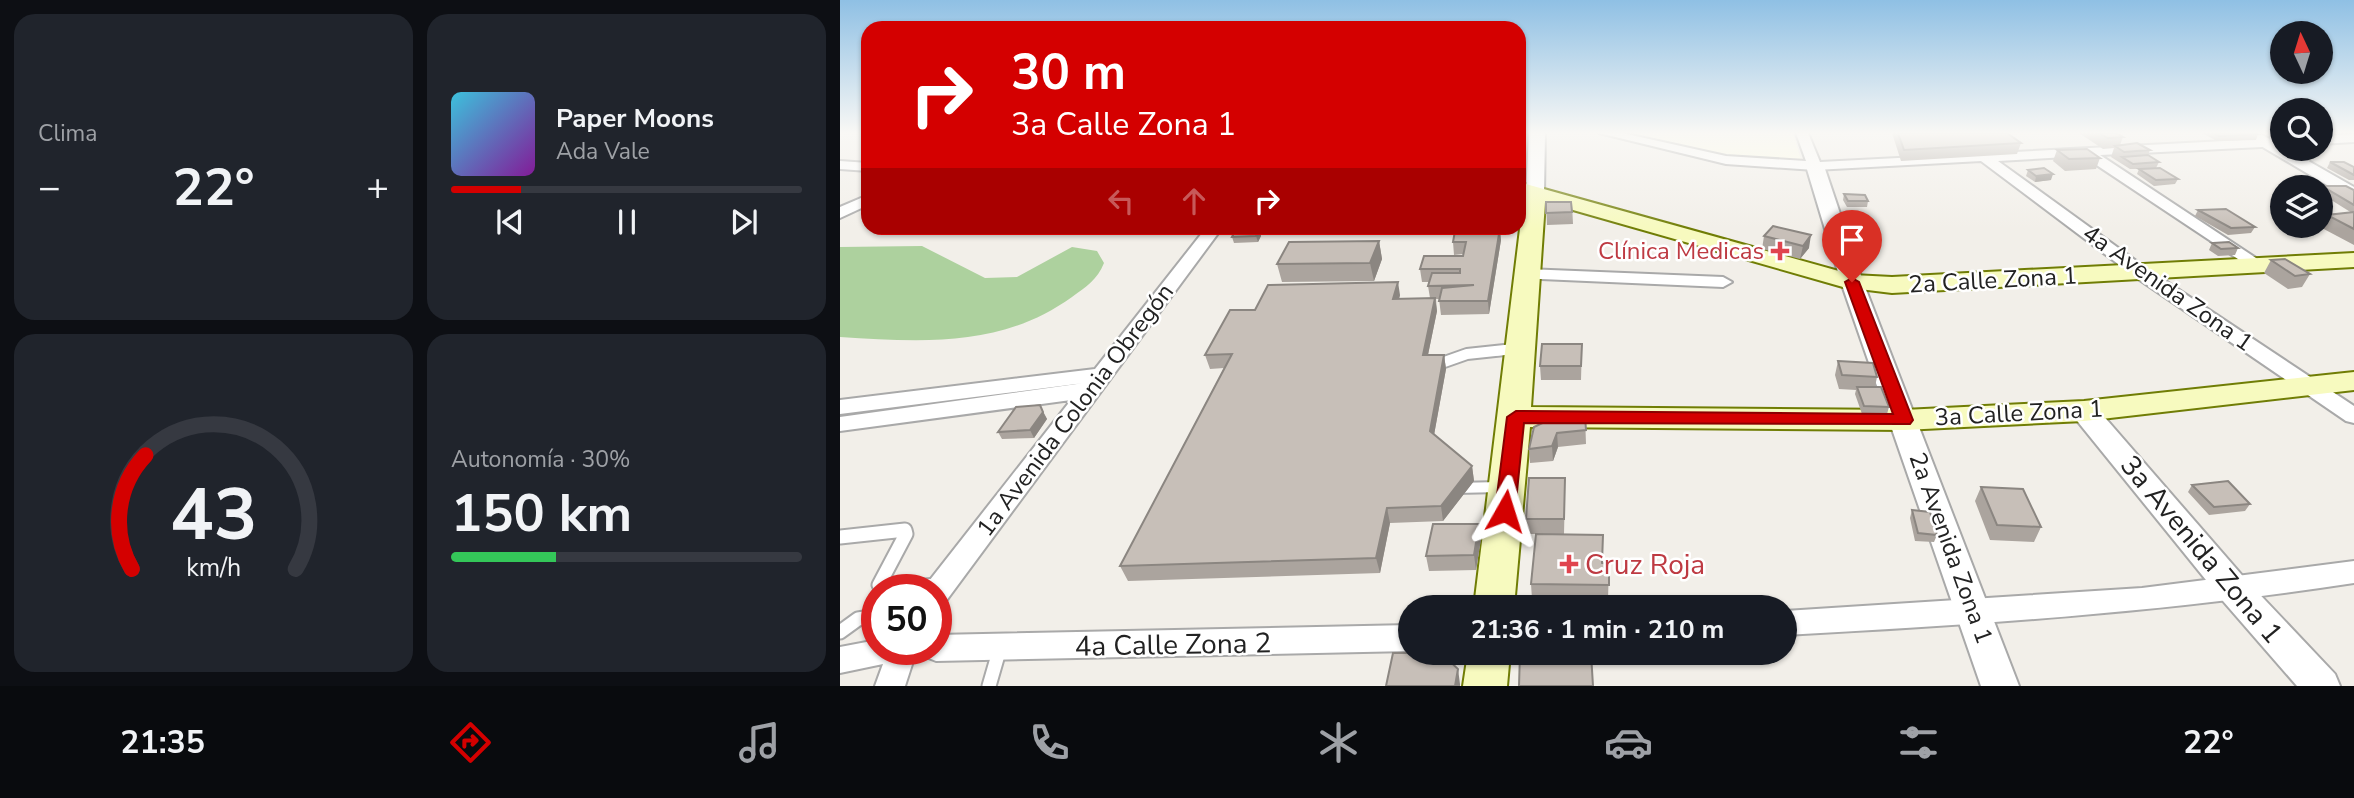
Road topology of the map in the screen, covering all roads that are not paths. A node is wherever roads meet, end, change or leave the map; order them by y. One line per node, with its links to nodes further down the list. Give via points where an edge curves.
1 (840, 165): 8 (street)
2 (1531, 165): 10 (street)
3 (1800, 165): 9 (street)
4 (1834, 165): 9 (street)
5 (1995, 165): 18 (street, 4a Avenida Zona 1)
6 (2104, 165): 17 (street)
7 (2308, 165): 11 (street)
8 (861, 166)
9 (1815, 166): 21 (street, 2a Avenida Zona 1)
10 (1527, 191): 19 (main road); 21 (main road, 2a Calle Zona 1)
11 (2354, 195)
12 (861, 203): 13 (street)
13 (840, 215): 14 (street)
14 (861, 216)
15 (1209, 235): 25 (street, 1a Avenida Colonia Obregón)
16 (2354, 260): 17 (main road, 2a Calle Zona 1)
17 (2256, 267): 18 (main road, 2a Calle Zona 1)
18 (2140, 272): 21 (main road, 2a Calle Zona 1, via 1892,285); 26 (street, 4a Avenida Zona 1)
19 (1526, 274): 20 (street); 22 (main road)
20 (1723, 282)
21 (1852, 282): 32 (street, 2a Avenida Zona 1)
22 (1521, 349): 23 (lane, via 1467,354); 31 (main road)
23 (1419, 373)
24 (2354, 381): 26 (main road, 3a Calle Zona 1)
25 (1095, 383): 27 (street); 33 (street); 39 (street, 1a Avenida Colonia Obregón)
26 (2312, 386): 29 (main road, 3a Calle Zona 1); 30 (street, 4a Avenida Zona 1)
27 (876, 404): 28 (street); 33 (street)
28 (840, 407)
29 (2084, 411): 32 (main road, 3a Calle Zona 1); 40 (street, 3a Avenida Zona 1)
30 (2354, 416)
31 (1516, 417): 32 (main road, 3a Calle Zona 1); 35 (main road)
32 (1904, 420): 42 (street, 2a Avenida Zona 1)
33 (851, 422)
34 (1441, 485): 35 (lane)
35 (1508, 487): 41 (main road)
36 (840, 537): 38 (lane, via 905,530)
37 (2354, 572): 40 (street)
38 (885, 574)
39 (950, 574)
40 (2235, 591): 42 (street); 57 (street, 3a Avenida Zona 1)
41 (1495, 595)
42 (1975, 614): 44 (street); 56 (street, 2a Avenida Zona 1)
43 (861, 619): 45 (lane)
44 (1797, 621)
45 (840, 632)
46 (1398, 638): 48 (street, 4a Calle Zona 2)
47 (952, 648): 48 (street, 4a Calle Zona 2)
48 (1001, 648): 54 (lane)
49 (861, 656): 50 (street)
50 (840, 660)
51 (897, 665): 53 (street)
52 (1488, 665): 55 (main road)
53 (890, 686)
54 (989, 686)
55 (1485, 686)
56 (2000, 686)
57 (2321, 686)

